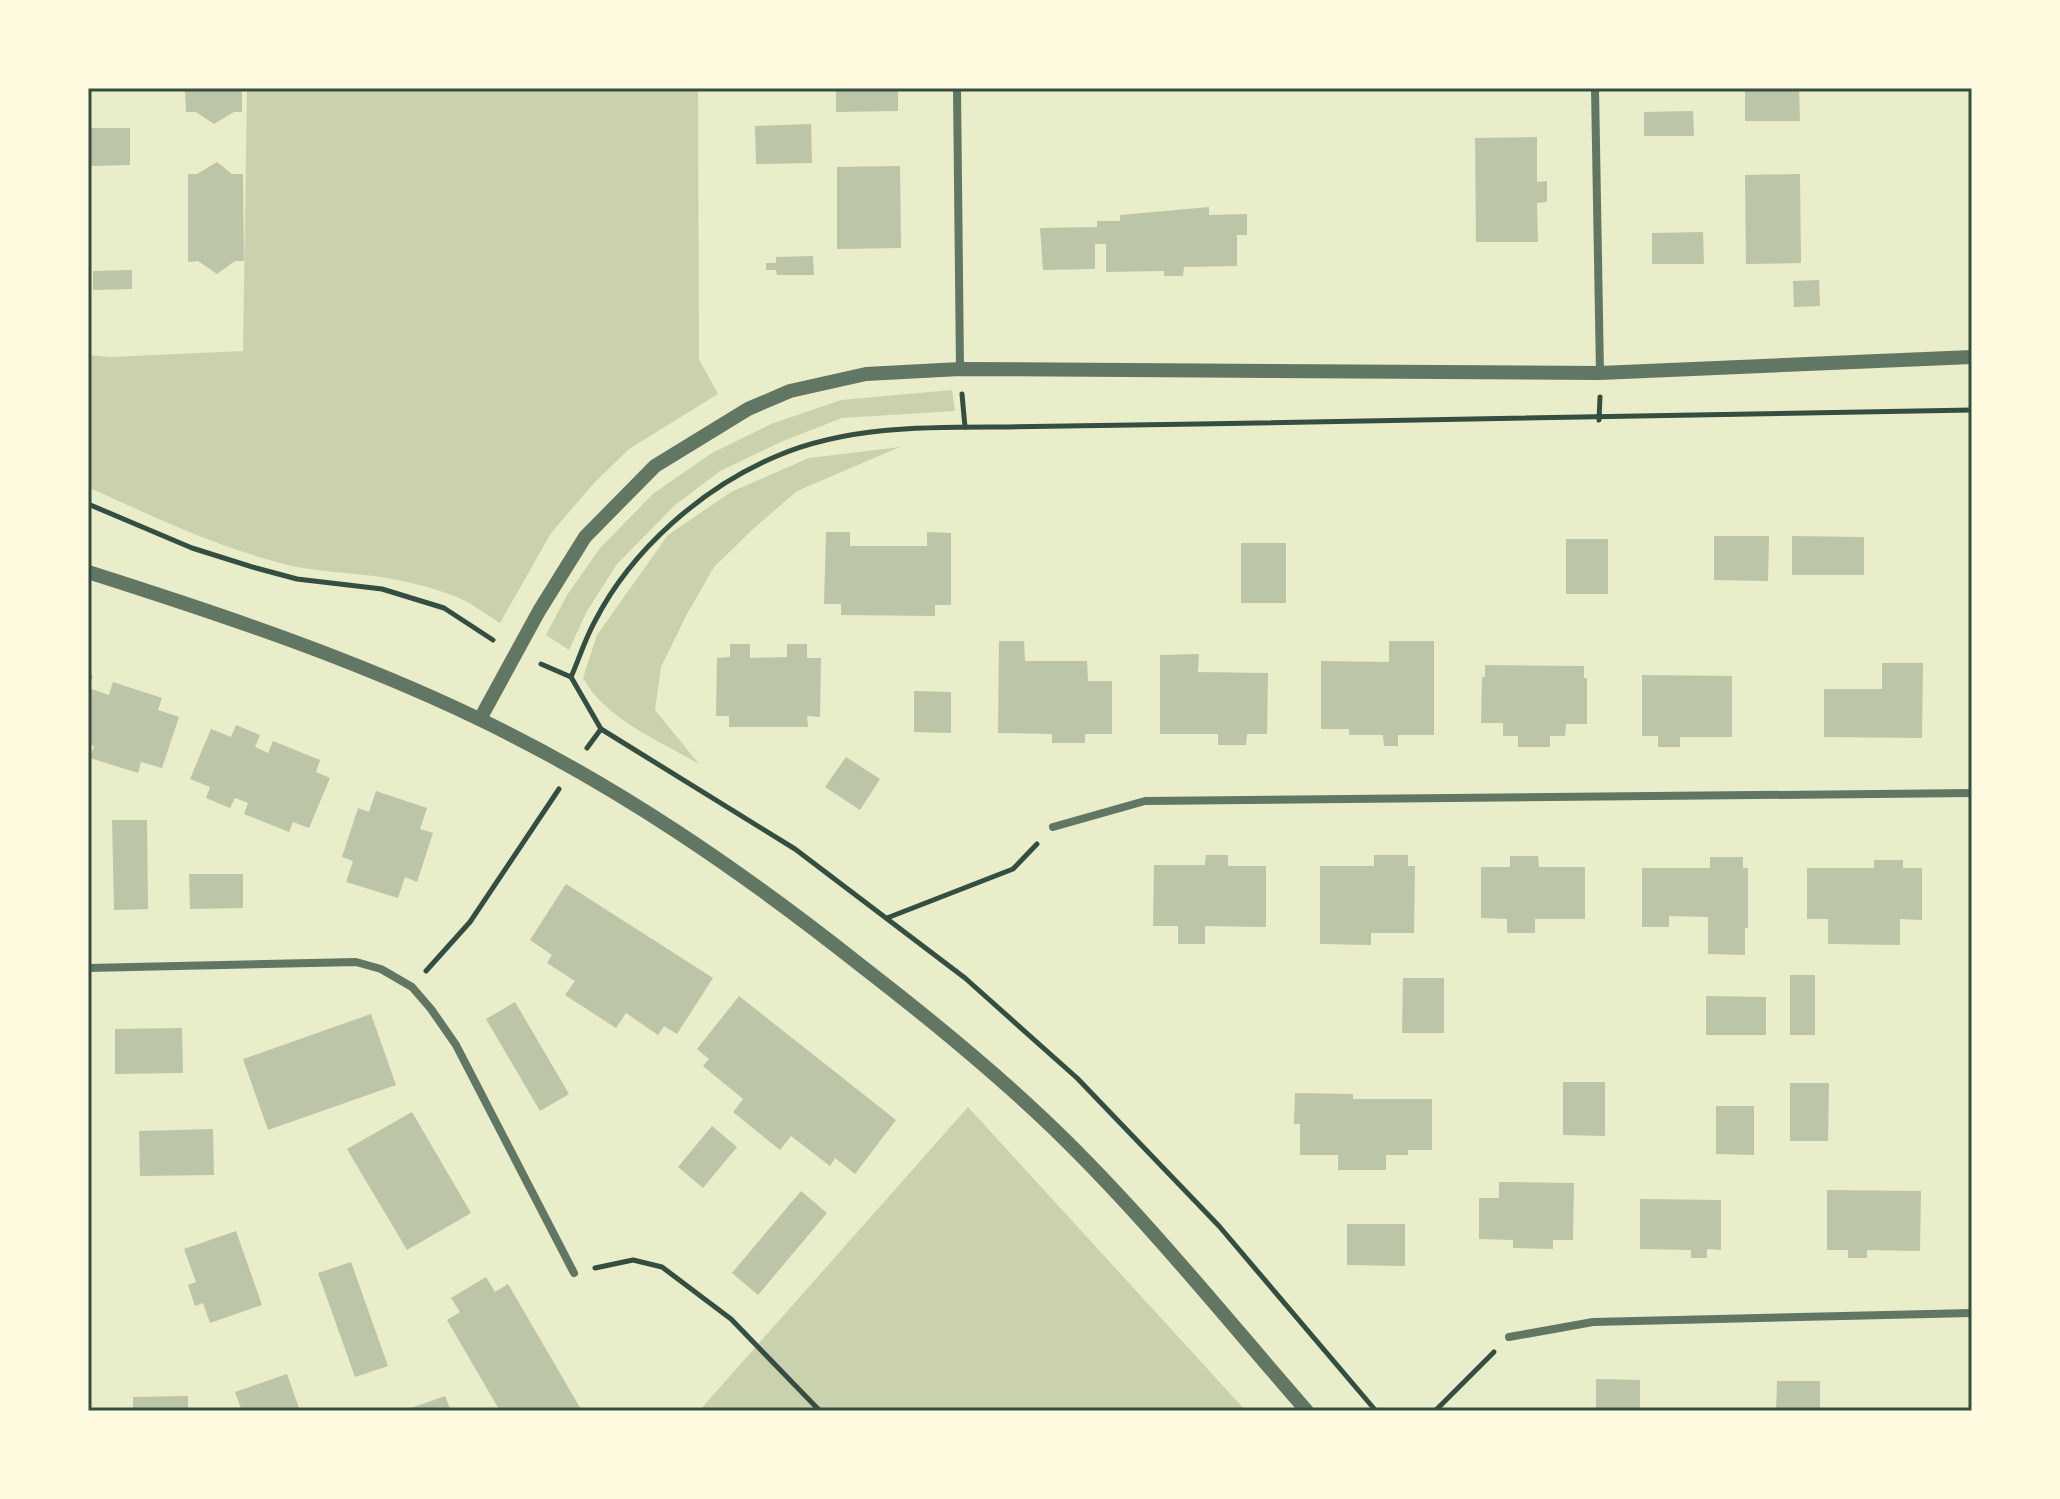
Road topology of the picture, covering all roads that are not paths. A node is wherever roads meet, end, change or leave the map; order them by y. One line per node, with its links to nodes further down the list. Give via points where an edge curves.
1 (957, 88): 4 (street)
2 (1595, 88): 5 (street)
3 (1972, 357): 5 (street)
4 (960, 369): 5 (street); 7 (street, via 866,374 790,391 748,409 655,466 585,537)
5 (1600, 373)
6 (88, 572): 7 (street, via 233,619)
7 (480, 719): 14 (street, via 671,826 774,897 972,1053 1150,1230)
8 (1972, 793): 9 (street, via 1145,801)
9 (1053, 827)
10 (88, 968): 11 (street, via 356,962 412,987 456,1045)
11 (574, 1273)
12 (1972, 1313): 13 (street, via 1593,1322)
13 (1509, 1337)
14 (1307, 1411)

